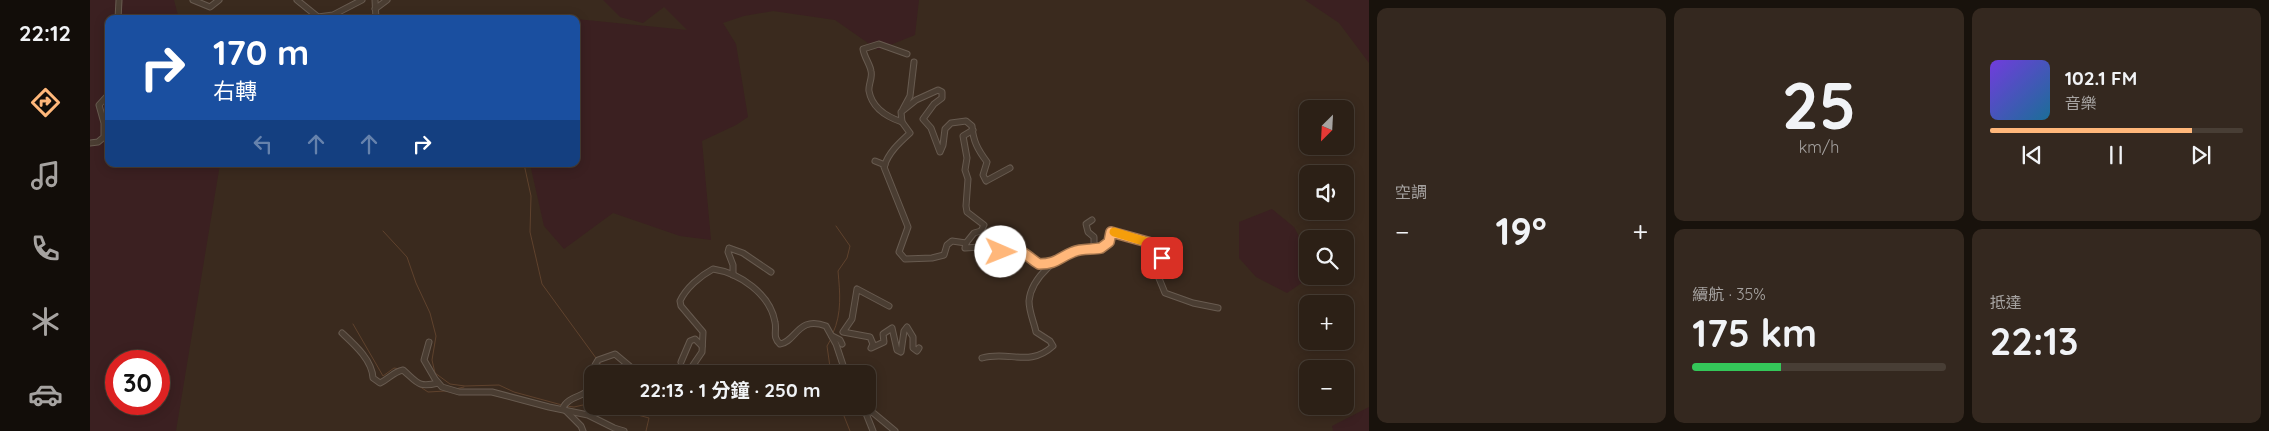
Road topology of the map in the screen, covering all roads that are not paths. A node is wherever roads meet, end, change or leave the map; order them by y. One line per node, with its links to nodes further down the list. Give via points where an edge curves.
1 (119, 0): 9 (street)
2 (193, 0): 3 (street, via 210,7)
3 (219, 0)
4 (297, 0): 10 (street)
5 (362, 0): 11 (street)
6 (375, 0): 8 (street)
7 (387, 0): 8 (street)
8 (375, 9): 12 (street)
9 (118, 15)
10 (316, 15)
11 (333, 15)
12 (376, 15)
13 (907, 54): 17 (street, via 878,44 863,49 864,59 872,71 869,90 876,106 888,117)
14 (914, 62): 16 (street, via 910,96)
15 (105, 98): 19 (street, via 99,105 104,137)
16 (901, 112): 17 (street); 18 (street, via 916,100 938,90 942,92 942,98 923,120 940,152 945,129 952,124 966,121)
17 (902, 122): 21 (street, via 910,133 898,143)
18 (973, 130): 22 (street, via 978,150 987,162 982,175 986,181); 24 (street, via 963,136 968,179 966,206 968,212 984,225 982,231 974,233)
19 (90, 143)
20 (874, 161): 21 (street)
21 (885, 165): 24 (street, via 908,227 899,252 905,259 944,255 952,240)
22 (1010, 168)
23 (1092, 220): 25 (street, via 1086,224 1088,232 1094,238 1094,244)
24 (966, 243): 26 (street, via 965,248 980,247 989,251 1015,249 1023,251 1039,264)
25 (1101, 248): 26 (street, via 1073,252); 30 (street, via 1109,242 1111,232 1151,243 1162,258 1156,264 1156,271 1165,293)
26 (1052, 264): 38 (street, via 1032,288 1029,302 1036,332 1053,346 1043,355 1028,359 1000,355)
27 (771, 272): 28 (street, via 744,253 729,248)
28 (733, 275): 33 (street, via 760,292 774,319 775,335 780,344 803,326 822,324); 36 (street, via 713,269 683,294 681,306 703,332)
29 (889, 306): 31 (street, via 857,290 852,319)
30 (1218, 308)
31 (843, 332): 33 (street); 37 (street, via 870,337 871,348 884,342 884,334 892,328 897,350 901,352 907,327 913,337 913,348 917,351)
32 (342, 333): 44 (street, via 360,349 373,378 380,383 402,370 416,383 425,386)
33 (832, 336): 35 (street); 43 (street)
34 (429, 342): 44 (street, via 424,360)
35 (842, 344)
36 (702, 346): 39 (street, via 695,339 690,341); 42 (street, via 702,352)
37 (919, 348)
38 (982, 358)
39 (681, 362)
40 (595, 365): 41 (street, via 598,360 615,354)
41 (628, 365)
42 (693, 365)
43 (843, 365)
44 (438, 383): 46 (street, via 459,392 492,392)
45 (584, 394): 46 (street, via 566,403 563,408)
46 (566, 411): 49 (street); 50 (street, via 588,415)
47 (868, 415): 51 (street)
48 (876, 415): 52 (street)
49 (582, 431)
50 (624, 431)
51 (874, 431)
52 (896, 431)

